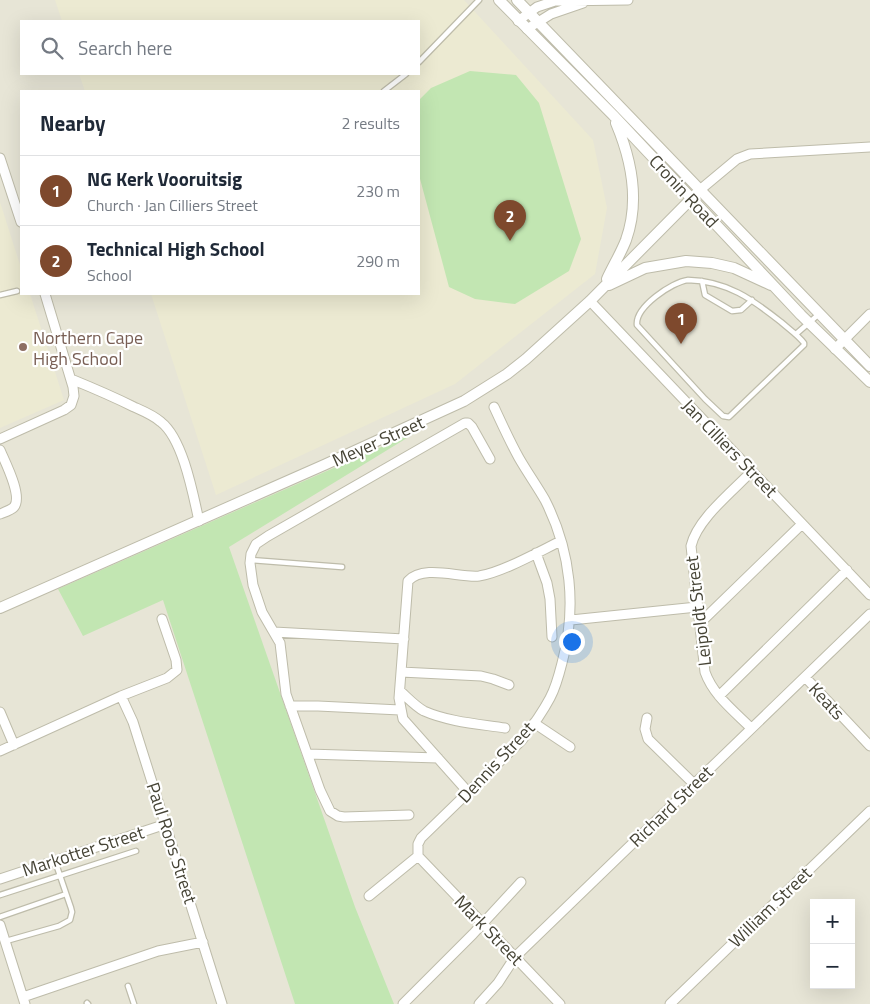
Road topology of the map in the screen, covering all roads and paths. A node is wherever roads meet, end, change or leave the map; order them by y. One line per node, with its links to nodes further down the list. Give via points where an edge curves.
1 (479, 0): 10 (lane)
2 (499, 0): 7 (street, Cronin Road)
3 (517, 0): 6 (street, Cronin Road)
4 (628, 0): 5 (street)
5 (593, 1): 6 (street, via 555,1); 8 (street, via 561,9)
6 (529, 12): 7 (street); 8 (street, Cronin Road)
7 (518, 21): 9 (street, Cronin Road)
8 (539, 21): 9 (street); 17 (street, Cronin Road)
9 (527, 30): 13 (street, Cronin Road)
10 (420, 61)
11 (405, 75): 12 (lane)
12 (385, 90)
13 (613, 115): 18 (street, Cronin Road); 22 (street, via 630,162 634,190 626,241)
14 (870, 147): 17 (street, via 750,154 737,159)
15 (0, 158): 16 (street)
16 (3, 177): 19 (street)
17 (701, 190): 18 (street, Meyer Street); 28 (street, Cronin Road)
18 (690, 199): 21 (street, Cronin Road); 22 (street, Meyer Street)
19 (20, 220)
20 (702, 281): 26 (lane, via 723,286); 26 (lane, via 705,295 732,311 741,310); 31 (lane, via 681,281 668,287 638,315 637,325 724,417 729,417 804,345)
21 (776, 287): 22 (street, via 734,268 686,261 645,268); 30 (street, Cronin Road)
22 (602, 288): 27 (street, Meyer Street)
23 (17, 291): 25 (lane)
24 (45, 295): 35 (street)
25 (0, 296)
26 (752, 300): 31 (lane)
27 (590, 301): 41 (street, Jan Cilliers Street); 43 (street, Meyer Street, via 526,359 464,401)
28 (819, 314): 30 (lane); 32 (street, Cronin Road)
29 (870, 314): 32 (street)
30 (809, 323): 31 (lane); 33 (street, Cronin Road)
31 (796, 334)
32 (844, 339): 33 (street); 34 (street, Cronin Road)
33 (835, 349): 36 (street, Cronin Road)
34 (870, 366)
35 (71, 380): 38 (street, via 74,396 68,408); 43 (street, via 110,395 162,422 182,458)
36 (870, 382)
37 (494, 407): 45 (street, Dennis Street, via 518,457 545,501)
38 (0, 438)
39 (0, 450): 42 (street, via 17,499 12,509)
40 (490, 459): 47 (street, via 472,427 465,423 268,536 256,544)
41 (752, 471): 44 (street, Jan Cilliers Street); 51 (street, Leipoldt Street, via 700,524 693,536 690,546)
42 (0, 514)
43 (198, 521): 52 (street, Meyer Street)
44 (802, 524): 49 (street, Jan Cilliers Street); 56 (street)
45 (561, 541): 46 (street); 55 (street, Dennis Street, via 569,578)
46 (536, 553): 58 (street, via 547,583); 59 (street, via 479,576 436,573 412,576 408,581)
47 (250, 560): 48 (lane); 57 (street, via 253,585 262,612)
48 (342, 567)
49 (847, 570): 50 (street, Jan Cilliers Street); 65 (street)
50 (870, 595)
51 (697, 606): 55 (street); 56 (street, Leipoldt Street)
52 (0, 608)
53 (870, 614): 61 (street, Richard Street)
54 (162, 619): 64 (street, via 177,670 167,678)
55 (571, 620): 70 (street, Dennis Street, via 556,682)
56 (699, 624): 65 (street, Leipoldt Street, via 705,672)
57 (274, 632): 59 (street); 66 (street, via 280,643 284,686)
58 (552, 637)
59 (404, 639): 60 (street)
60 (401, 672): 62 (street, via 481,676); 63 (street)
61 (805, 677): 72 (street, Richard Street); 74 (street, Keats)
62 (509, 685)
63 (400, 691): 67 (street); 71 (street, via 425,711)
64 (121, 696): 73 (street); 83 (street, Paul Roos Street, via 133,722)
65 (719, 696): 72 (street, Leipoldt Street)
66 (290, 706): 67 (street); 77 (street)
67 (400, 710): 78 (street, via 403,719)
68 (0, 712): 73 (street)
69 (647, 718): 79 (street, via 645,729 648,739)
70 (534, 723): 75 (street); 80 (street, Dennis Street, via 522,740)
71 (505, 728)
72 (751, 728): 79 (street, Richard Street)
73 (14, 745): 76 (street)
74 (870, 746)
75 (570, 747)
76 (0, 751)
77 (308, 754): 78 (street); 82 (street, via 320,790 333,814 349,817)
78 (438, 758): 80 (street)
79 (694, 784): 98 (street, Richard Street)
80 (468, 792): 85 (street, Dennis Street, via 421,838)
81 (870, 811): 106 (street, William Street)
82 (409, 815)
83 (166, 824): 86 (street, Markotter Street); 97 (street, Paul Roos Street)
84 (136, 851): 87 (lane)
85 (418, 856): 92 (street); 94 (street, Mark Street)
86 (55, 860): 87 (lane); 88 (street, Markotter Street)
87 (60, 875): 90 (lane); 91 (lane)
88 (0, 878)
89 (521, 882): 94 (street)
90 (66, 894): 93 (lane); 96 (lane, via 72,912 70,920)
91 (0, 895)
92 (369, 896)
93 (0, 916)
94 (483, 924): 98 (street, Mark Street); 103 (street)
95 (0, 925): 96 (street)
96 (5, 941): 100 (street)
97 (203, 942): 100 (street, via 158,951); 102 (street, Paul Roos Street)
98 (515, 957): 104 (street, Richard Street); 105 (street, Mark Street)
99 (128, 986): 101 (lane)
100 (24, 1000)
101 (134, 1004)
102 (222, 1004)
103 (403, 1004)
104 (479, 1004)
105 (560, 1004)
106 (670, 1004)

